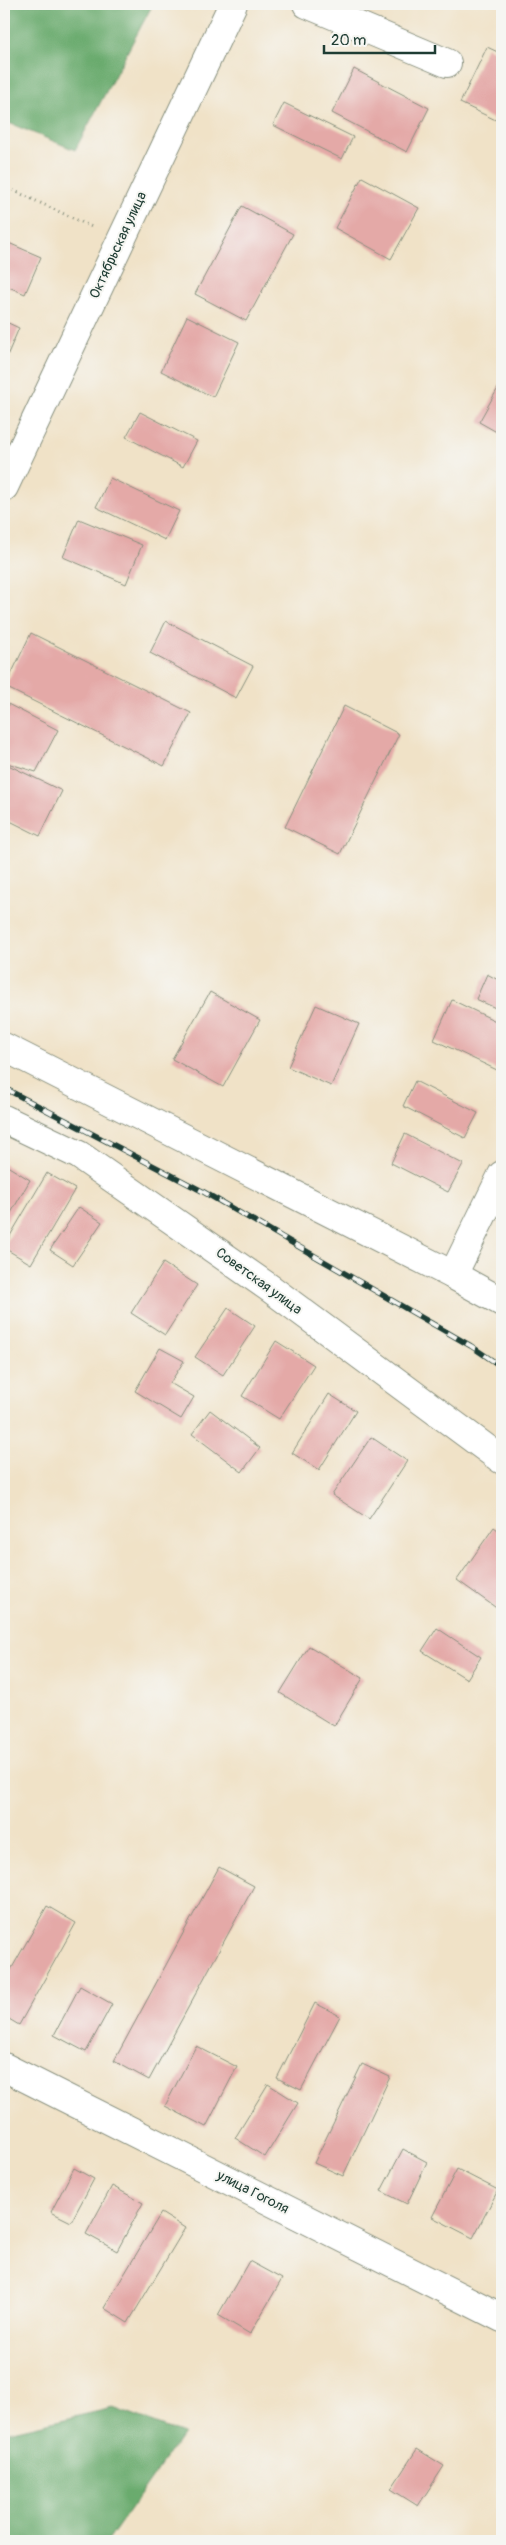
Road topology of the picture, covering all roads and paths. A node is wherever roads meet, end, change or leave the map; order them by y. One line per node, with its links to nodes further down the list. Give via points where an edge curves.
1 (233, 4): 5 (street, Октябрьская улица)
2 (307, 4): 3 (street)
3 (447, 63)
4 (4, 186): 5 (path)
5 (121, 240): 6 (street, Октябрьская улица)
6 (4, 487)
7 (4, 1047): 10 (street)
8 (4, 1120): 12 (street, Советская улица, via 79,1155 271,1289)
9 (502, 1175): 10 (street)
10 (453, 1275): 11 (street)
11 (502, 1302)
12 (502, 1460)
13 (4, 2067): 14 (street, улица Гоголя)
14 (502, 2318)

